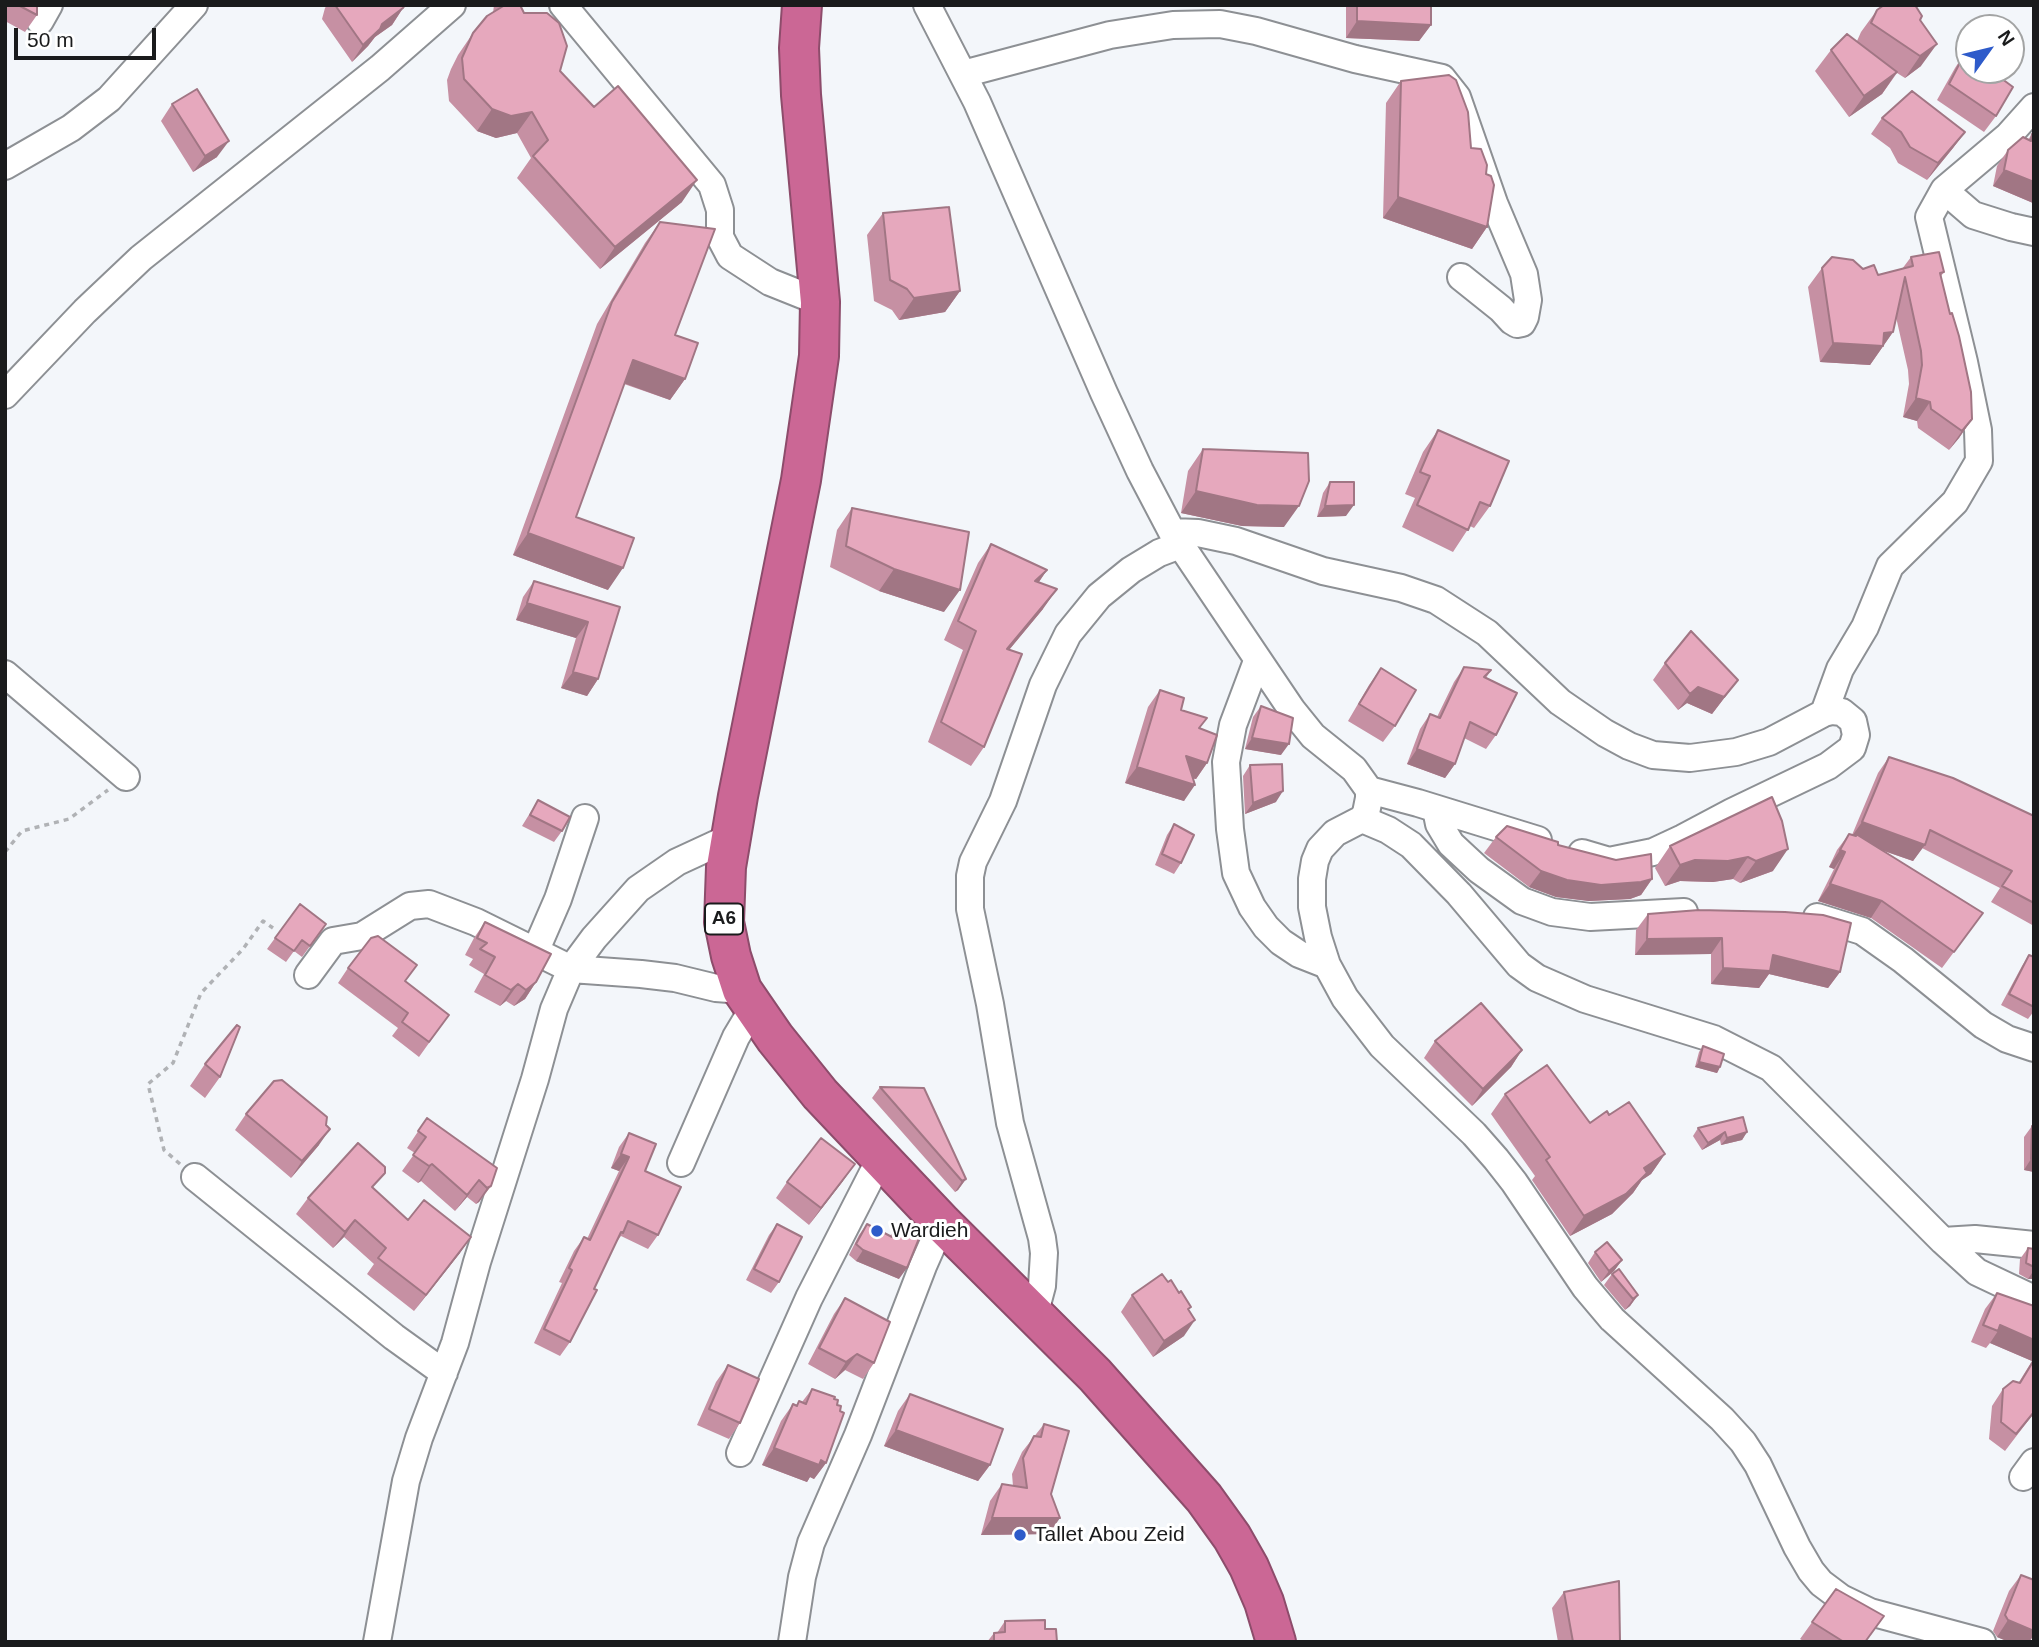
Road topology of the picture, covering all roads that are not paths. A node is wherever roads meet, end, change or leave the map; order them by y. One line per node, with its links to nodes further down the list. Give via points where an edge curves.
1 (194, 5): 8 (street, via 109,99 71,128)
2 (452, 5): 13 (street, via 141,258)
3 (563, 5): 12 (street, via 712,185 720,210 720,237 730,256 770,282)
4 (802, 5): 12 (highway, A6, via 801,95)
5 (930, 6): 6 (street)
6 (963, 74): 11 (street, via 1111,35 1173,25 1220,24 1442,78 1457,97 1524,274 1528,300 1522,323 1512,321); 14 (street, via 1140,471)
7 (2034, 107): 9 (street, via 2008,136)
8 (5, 166)
9 (1944, 190): 10 (street, via 1973,215); 17 (street, via 1929,217 1978,430 1979,461 1955,502 1890,566 1865,626 1839,669)
10 (2034, 232)
11 (1461, 277)
12 (820, 302): 23 (highway, A6, via 819,356 808,440)
13 (5, 395)
14 (1176, 539): 15 (street); 17 (street, via 1218,537 1323,571 1436,600 1480,628 1569,708 1629,746 1653,755 1690,758 1736,752 1769,742); 39 (street, via 1099,596 1068,634 1043,685 1003,801 970,876 970,909 1010,1123 1042,1238 1042,1286)
15 (1257, 661): 19 (street, via 1306,727 1353,769); 27 (street, via 1233,725 1226,762 1236,873 1266,927 1299,954)
16 (5, 674): 18 (street)
17 (1824, 713): 20 (street, via 1838,711 1853,721 1856,735 1850,751 1653,852 1609,861)
18 (126, 778)
19 (1368, 790): 20 (street); 22 (street)
20 (1436, 809): 24 (street, via 1447,839 1479,870 1522,901 1552,912 1590,917)
21 (585, 818): 26 (street)
22 (1362, 819): 27 (street, via 1335,833 1315,861 1312,907); 36 (street, via 1411,845 1519,965 1537,978 1585,999 1714,1039 1771,1068)
23 (731, 836): 28 (street, via 677,862 638,889); 30 (highway, A6, via 724,922 731,956)
24 (1712, 912)
25 (1787, 914): 31 (street, via 1814,916 1862,931 1983,1025)
26 (535, 952): 28 (street); 29 (street, via 429,904 410,906 362,936 333,942)
27 (1327, 965): 45 (street, via 1365,1026 1514,1181 1612,1319 1743,1442 1797,1547 1821,1583 1870,1612)
28 (571, 969): 30 (street, via 652,975); 40 (street, via 554,1009)
29 (308, 975)
30 (748, 998): 32 (highway, A6, via 799,1069); 33 (street)
31 (2034, 1048)
32 (881, 1157): 35 (highway, A6); 41 (street, via 809,1298)
33 (681, 1163)
34 (195, 1177): 40 (street)
35 (943, 1223): 39 (highway, A6); 43 (street, via 811,1543)
36 (1943, 1241): 37 (street); 38 (street, via 1977,1272)
37 (2034, 1245)
38 (2034, 1299)
39 (1034, 1316): 44 (highway, A6, via 1095,1375 1205,1498 1249,1567)
40 (444, 1373): 42 (street, via 406,1481)
41 (740, 1453)
42 (377, 1642)
43 (792, 1642)
44 (1276, 1642)
45 (1982, 1642)

